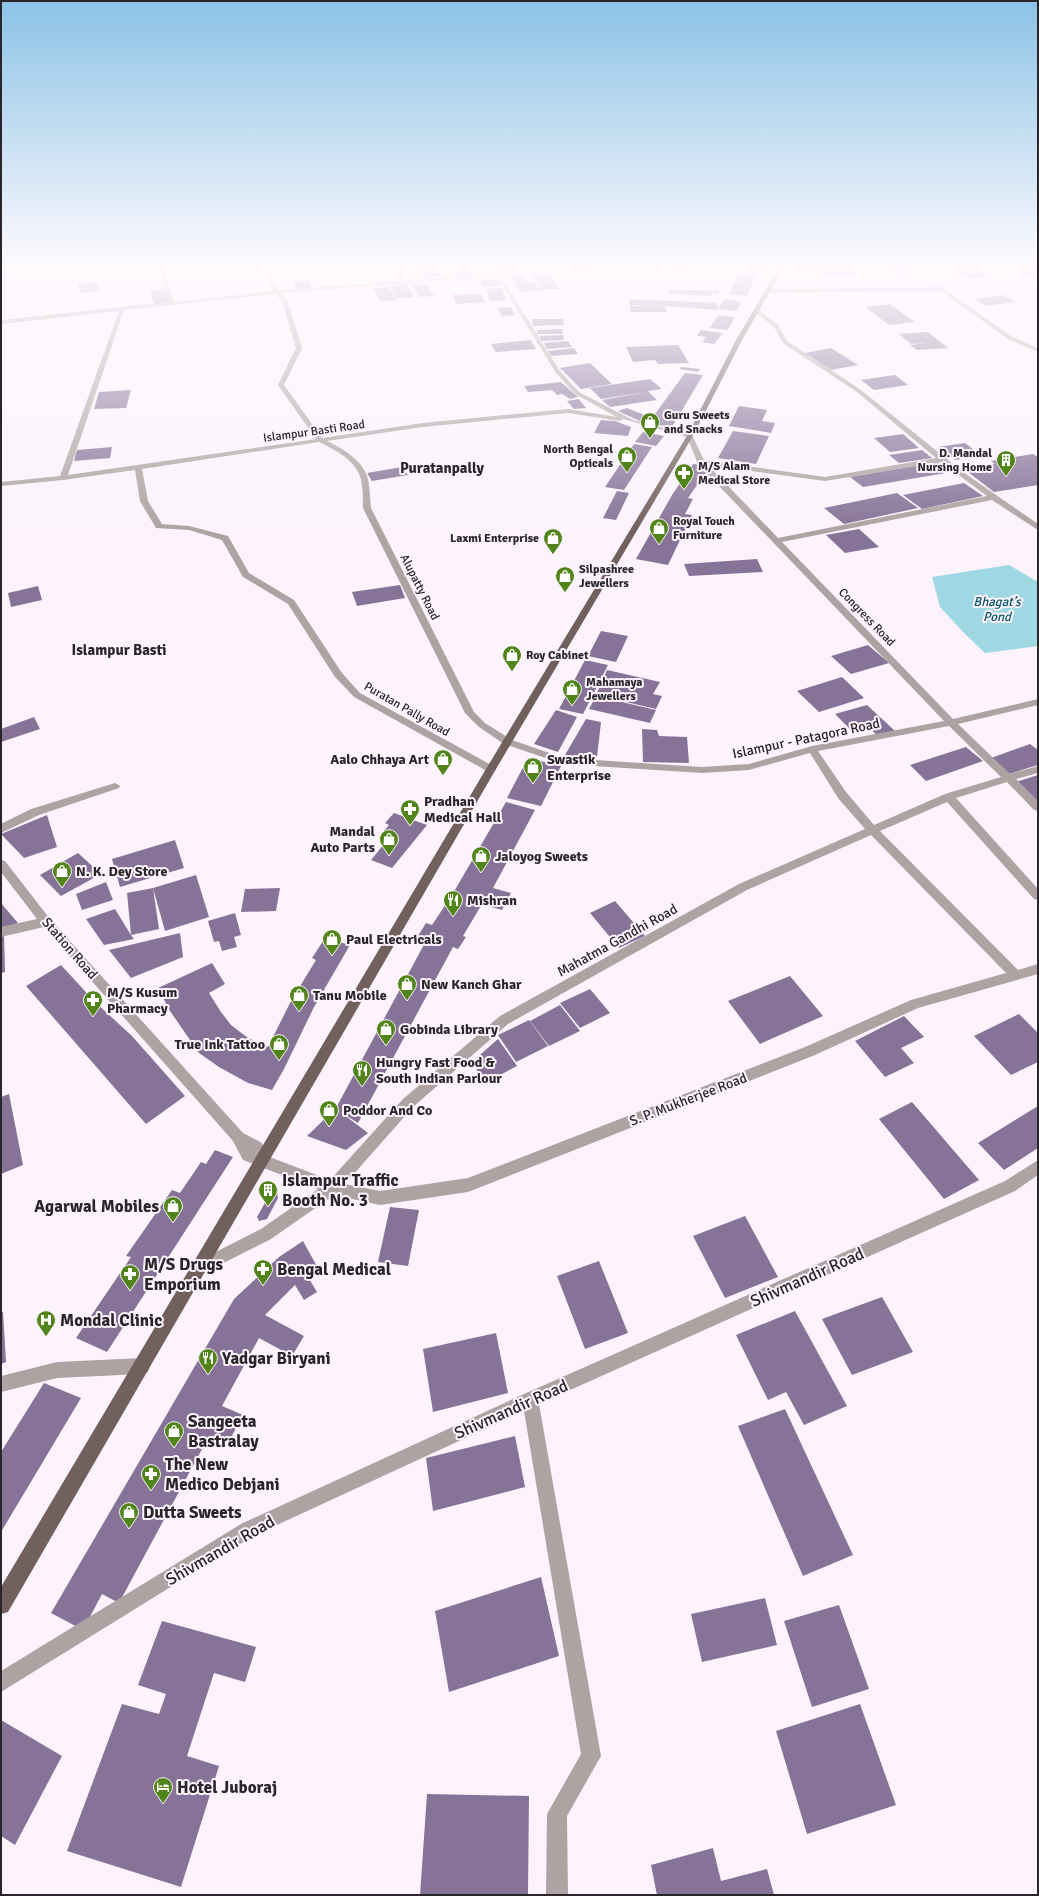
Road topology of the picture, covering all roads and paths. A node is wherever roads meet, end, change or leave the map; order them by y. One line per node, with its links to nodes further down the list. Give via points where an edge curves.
1 (106, 355): 12 (street)
2 (295, 355): 8 (street, via 281,385)
3 (548, 355): 6 (street, via 558,372 577,393)
4 (732, 355): 7 (main road)
5 (805, 355): 9 (street, via 859,391)
6 (630, 421): 7 (street); 8 (street, Islampur Basti Road, via 568,411 423,425)
7 (690, 436): 10 (street, Congress Road); 19 (main road)
8 (321, 441): 11 (street, Islampur Basti Road); 19 (street, Alupatty Road, via 340,449 363,475 367,508 470,713 482,725)
9 (943, 459): 10 (street, via 825,479); 14 (street)
10 (701, 462): 16 (street, Congress Road)
11 (138, 467): 12 (street, Islampur Basti Road); 21 (street, Puratan Pally Road, via 144,501 159,526 189,528 225,538 246,575 291,602 338,675 357,695)
12 (63, 478): 13 (street, Islampur Basti Road)
13 (1, 484)
14 (994, 497): 15 (street); 16 (street)
15 (1038, 528)
16 (778, 540): 18 (street, Congress Road)
17 (1038, 702): 18 (street, Islampur - Patagora Road)
18 (952, 723): 20 (street, Islampur - Patagora Road); 23 (street, Congress Road)
19 (508, 742): 20 (street, Islampur - Patagora Road, via 564,761 702,770 748,768); 21 (main road)
20 (812, 749): 28 (street, via 842,795)
21 (491, 769): 35 (main road)
22 (1038, 769): 23 (street, Mahatma Gandhi Road)
23 (1010, 778): 25 (street, Mahatma Gandhi Road); 26 (street, Congress Road)
24 (115, 786): 27 (street, via 35,812)
25 (949, 797): 28 (street, Mahatma Gandhi Road); 30 (street)
26 (1038, 807)
27 (1, 829)
28 (874, 830): 34 (street); 37 (street, Mahatma Gandhi Road, via 744,887 504,1020 408,1103)
29 (1, 864): 31 (street, Station Road)
30 (1038, 896)
31 (46, 922): 32 (street); 35 (street, Station Road, via 238,1137 257,1147)
32 (1, 932)
33 (1038, 969): 34 (street, S. P. Mukherjee Road)
34 (1016, 975): 37 (street, S. P. Mukherjee Road, via 915,1004 810,1051 468,1185 380,1198)
35 (261, 1160): 37 (street); 38 (main road)
36 (1038, 1167): 41 (street, Shivmandir Road, via 1010,1186)
37 (332, 1188): 38 (street, Mahatma Gandhi Road, via 266,1234)
38 (200, 1268): 39 (main road)
39 (142, 1366): 40 (street, via 56,1370); 42 (main road)
40 (1, 1384)
41 (530, 1400): 43 (street, Shivmandir Road, via 247,1530); 44 (street, via 591,1756 557,1814)
42 (1, 1605)
43 (1, 1682)
44 (558, 1895)

